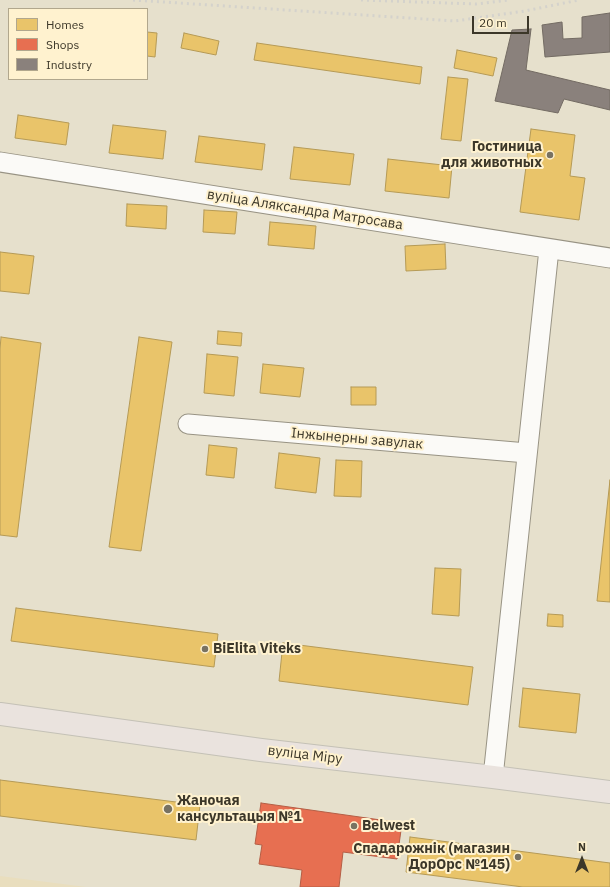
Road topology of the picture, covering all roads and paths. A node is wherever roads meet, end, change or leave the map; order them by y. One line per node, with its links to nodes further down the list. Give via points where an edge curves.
1 (0, 162): 2 (street, вуліца Аляксандра Матросава)
2 (549, 249): 3 (street, вуліца Аляксандра Матросава); 5 (street)
3 (610, 258)
4 (188, 424): 5 (street, Інжынерны завулак)
5 (527, 453): 7 (street)
6 (0, 714): 7 (main road, вуліца Міру, via 261,750)
7 (493, 777): 8 (main road, вуліца Міру)
8 (610, 792)

